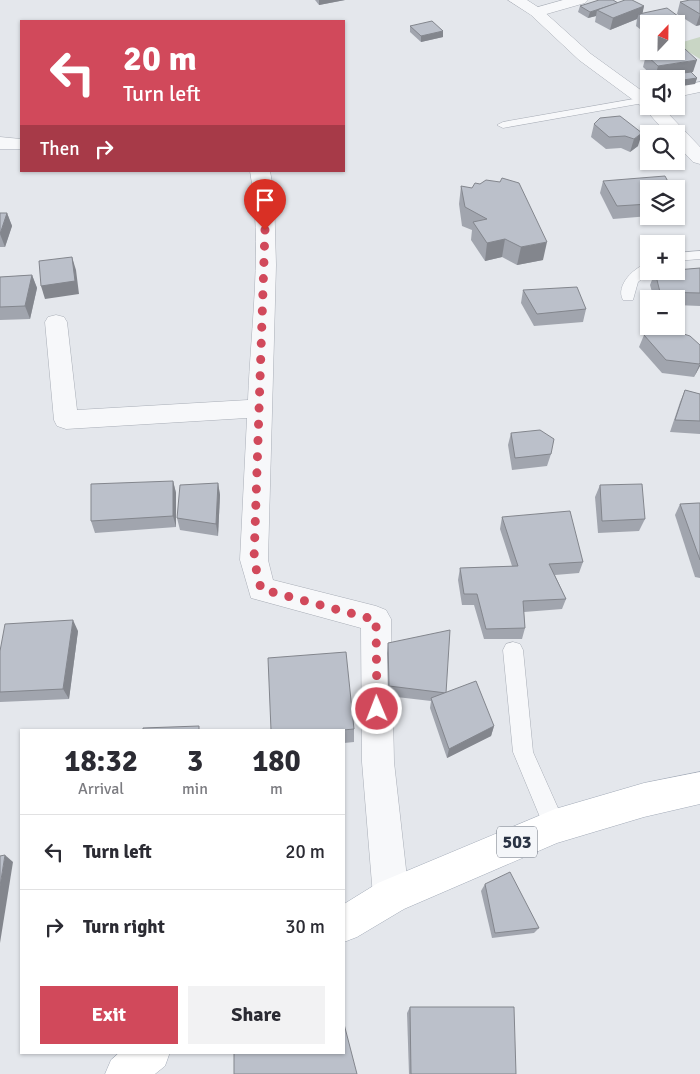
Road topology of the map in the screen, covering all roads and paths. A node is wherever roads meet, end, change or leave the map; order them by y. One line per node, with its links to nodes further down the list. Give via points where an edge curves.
1 (516, 0): 3 (street)
2 (580, 0): 3 (street)
3 (536, 12): 6 (street, via 585,57)
4 (700, 87): 5 (street)
5 (685, 90)
6 (640, 96)
7 (640, 103): 9 (lane)
8 (660, 115): 12 (street)
9 (503, 125)
10 (0, 143): 11 (street)
11 (20, 144)
12 (700, 158)
13 (260, 172): 19 (street, via 264,194 265,265)
14 (700, 255): 15 (lane)
15 (685, 256)
16 (640, 274): 17 (lane, via 628,287)
17 (628, 297)
18 (56, 322): 19 (street, via 66,420)
19 (258, 408): 23 (street, via 254,560 261,589 376,620 378,762)
20 (513, 650): 22 (lane, via 523,752)
21 (700, 788): 22 (main road, 503, via 644,800)
22 (555, 826): 23 (main road, 503)
23 (391, 896): 24 (main road, 503)
24 (345, 923)
25 (149, 1054): 26 (main road)
26 (125, 1074)

